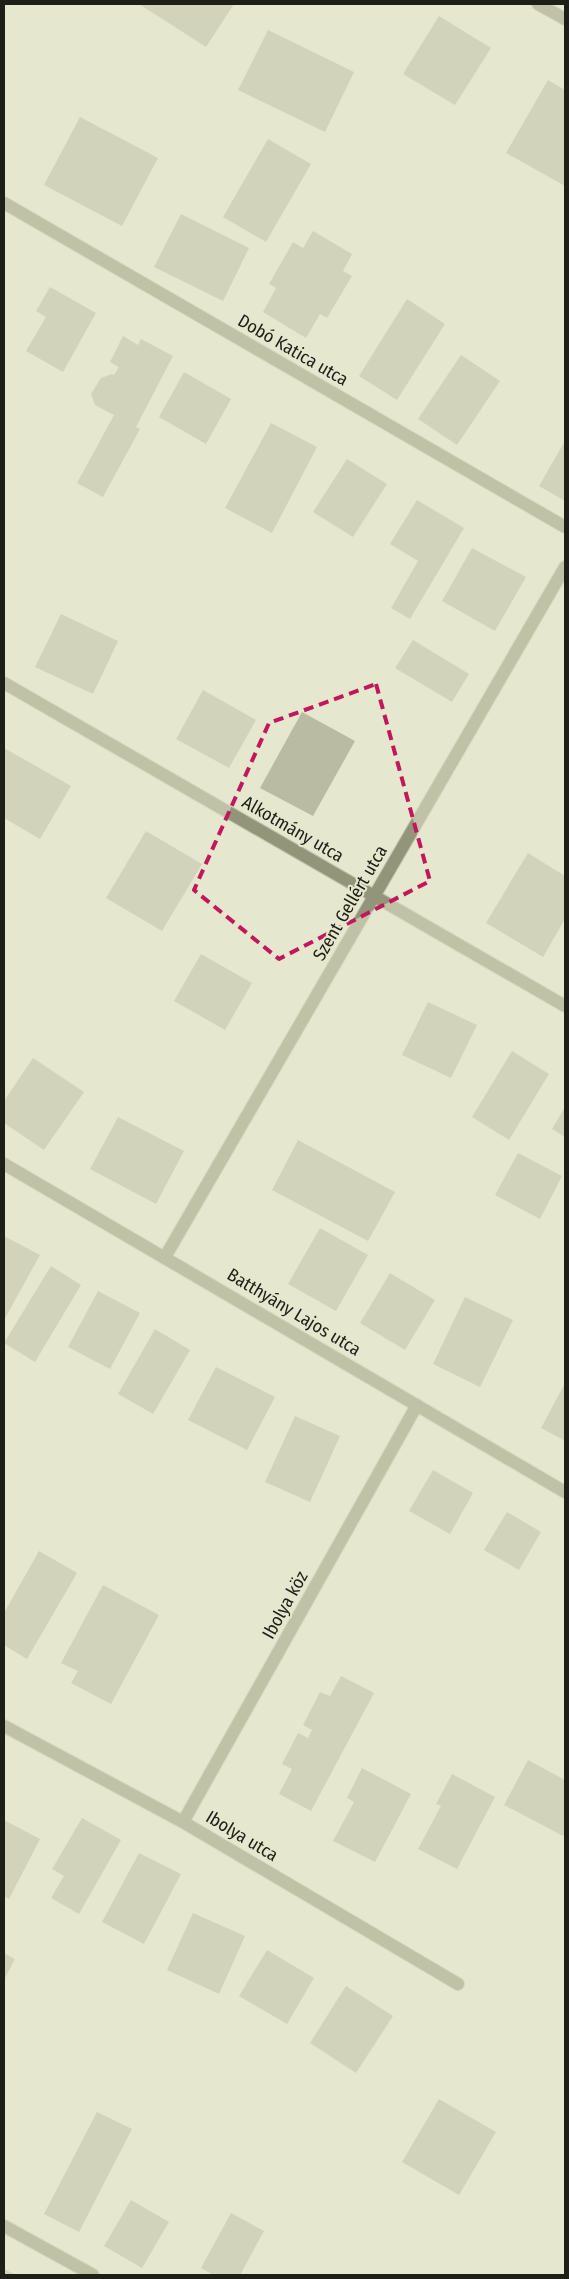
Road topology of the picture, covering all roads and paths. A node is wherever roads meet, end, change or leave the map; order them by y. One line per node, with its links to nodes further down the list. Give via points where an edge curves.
1 (538, 4): 2 (street)
2 (565, 19)
3 (4, 203): 4 (street, Dobó Katica utca)
4 (565, 527)
5 (565, 567): 7 (street, Szent Gellért utca)
6 (4, 683): 7 (street, Alkotmány utca)
7 (374, 896): 8 (street, Alkotmány utca); 10 (street, Szent Gellért utca)
8 (565, 1006)
9 (4, 1164): 10 (street, Batthyány Lajos utca)
10 (165, 1257): 11 (street, Batthyány Lajos utca)
11 (417, 1405): 12 (street, Batthyány Lajos utca); 14 (street, Ibolya köz)
12 (565, 1492)
13 (4, 1726): 14 (street, Ibolya utca)
14 (183, 1822): 15 (street, Ibolya utca)
15 (458, 1984)
16 (4, 2226): 17 (street)
17 (93, 2275)

